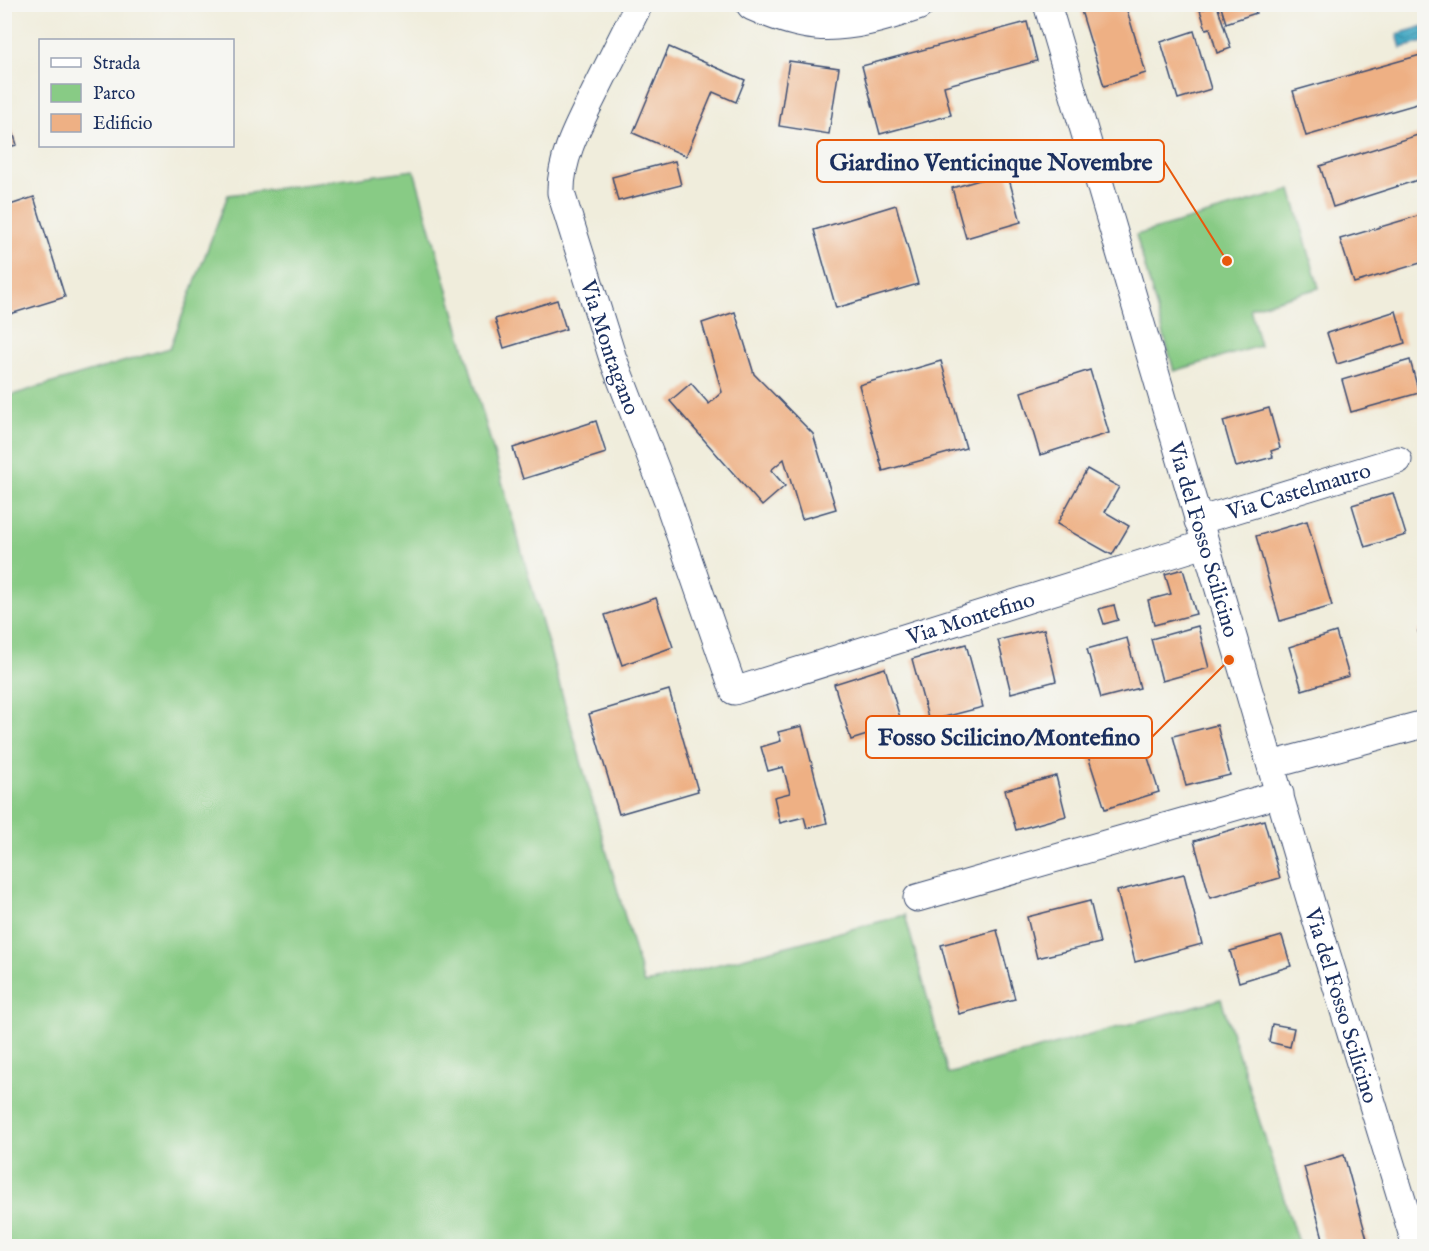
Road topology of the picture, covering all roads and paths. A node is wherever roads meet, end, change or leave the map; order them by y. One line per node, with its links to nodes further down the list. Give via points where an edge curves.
1 (639, 4): 7 (street, Via Montagano, via 580,124 564,163 561,193 613,358)
2 (753, 4): 3 (street, via 787,17 827,23 871,18)
3 (916, 4)
4 (1047, 4): 6 (street, Via del Fosso Scilicino)
5 (1398, 460): 6 (street, Via Castelmauro)
6 (1202, 533): 7 (street, Via Montefino); 9 (street, Via del Fosso Scilicino)
7 (734, 691)
8 (1425, 724): 9 (street)
9 (1271, 765): 10 (street, Via del Fosso Scilicino)
10 (1280, 794): 11 (street); 12 (street, Via del Fosso Scilicino)
11 (916, 898)
12 (1416, 1246)

